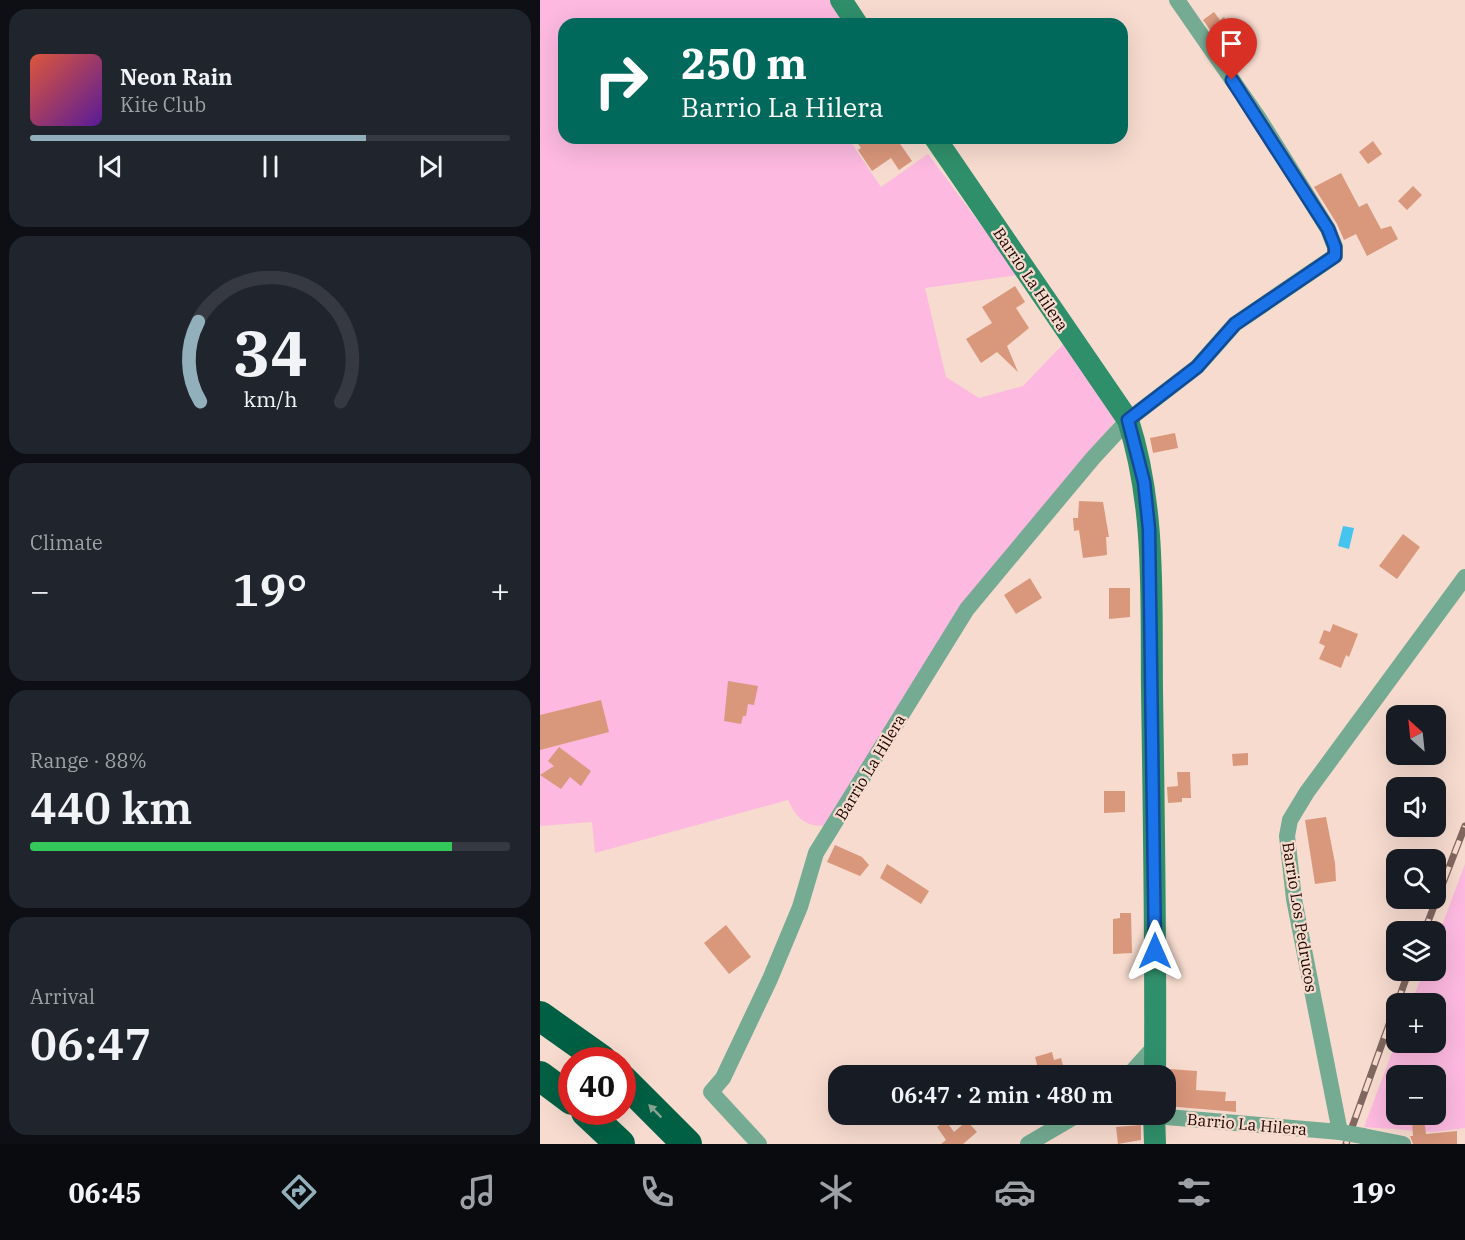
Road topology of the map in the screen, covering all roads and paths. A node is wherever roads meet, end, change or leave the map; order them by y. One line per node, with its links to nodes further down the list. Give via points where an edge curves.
1 (841, 0): 3 (street)
2 (1178, 2): 5 (street, Barrio La Hilera, via 1258,117 1328,229 1335,256 1235,324 1197,367)
3 (853, 18)
4 (939, 144): 5 (street, Barrio La Hilera)
5 (1128, 420): 8 (street, Barrio La Hilera, via 1144,482 1149,529); 22 (street, Barrio La Hilera, via 967,609 816,853 800,907 770,979 723,1077 711,1092)
6 (1465, 577): 19 (street, Barrio Los Pedrucos, via 1307,792 1287,827 1294,899)
7 (540, 1016): 9 (highway)
8 (1155, 1046): 10 (street); 11 (street, Barrio La Hilera)
9 (584, 1047)
10 (1138, 1065)
11 (1155, 1065)
12 (540, 1076): 13 (highway)
13 (558, 1090)
14 (636, 1092): 21 (highway, one-way to 14)
15 (1176, 1117): 19 (street, Barrio La Hilera)
16 (600, 1125): 20 (highway)
17 (1060, 1125): 23 (street)
18 (1152, 1125): 24 (street, Barrio La Hilera)
19 (1340, 1132): 25 (street, Barrio La Hilera, bridge)
20 (620, 1144)
21 (687, 1144)
22 (759, 1144)
23 (1028, 1144)
24 (1155, 1144)
25 (1402, 1144)

